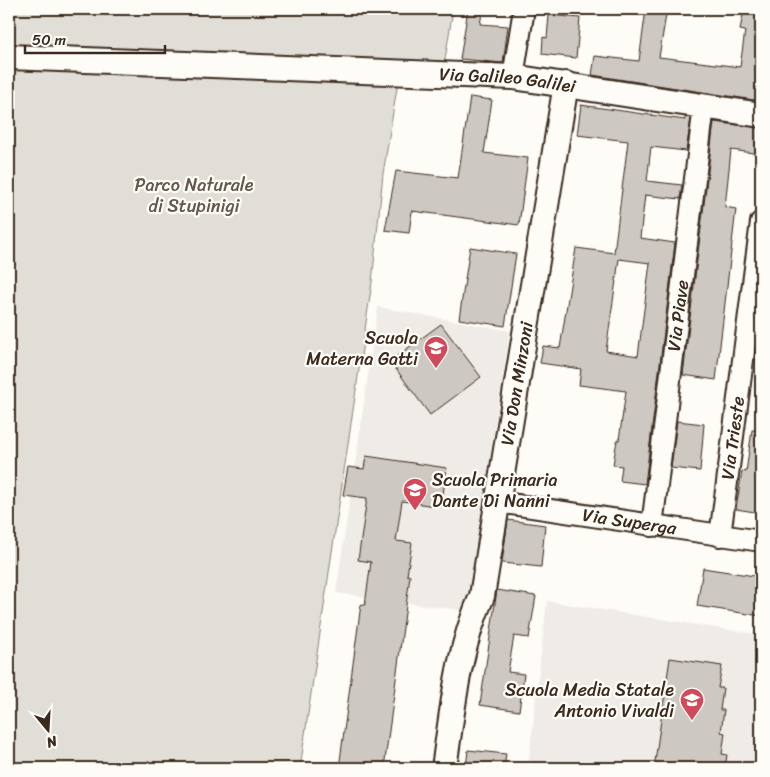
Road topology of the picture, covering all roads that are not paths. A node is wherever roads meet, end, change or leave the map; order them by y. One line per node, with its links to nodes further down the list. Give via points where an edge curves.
1 (524, 9): 3 (street)
2 (9, 56): 3 (street, Via Galileo Galilei)
3 (513, 77): 4 (street, Via Galileo Galilei)
4 (566, 84): 5 (street, Via Galileo Galilei); 8 (street, Via Don Minzoni)
5 (704, 106): 6 (street, Via Galileo Galilei); 9 (street, Via Piave)
6 (761, 115)
7 (761, 222): 10 (street, Via Trieste)
8 (497, 502): 9 (street, Via Superga); 12 (street, Via Don Minzoni, via 482,596 468,628 460,659)
9 (652, 526): 10 (street, Via Superga)
10 (720, 536): 11 (street, Via Superga)
11 (761, 541)
12 (444, 768)

